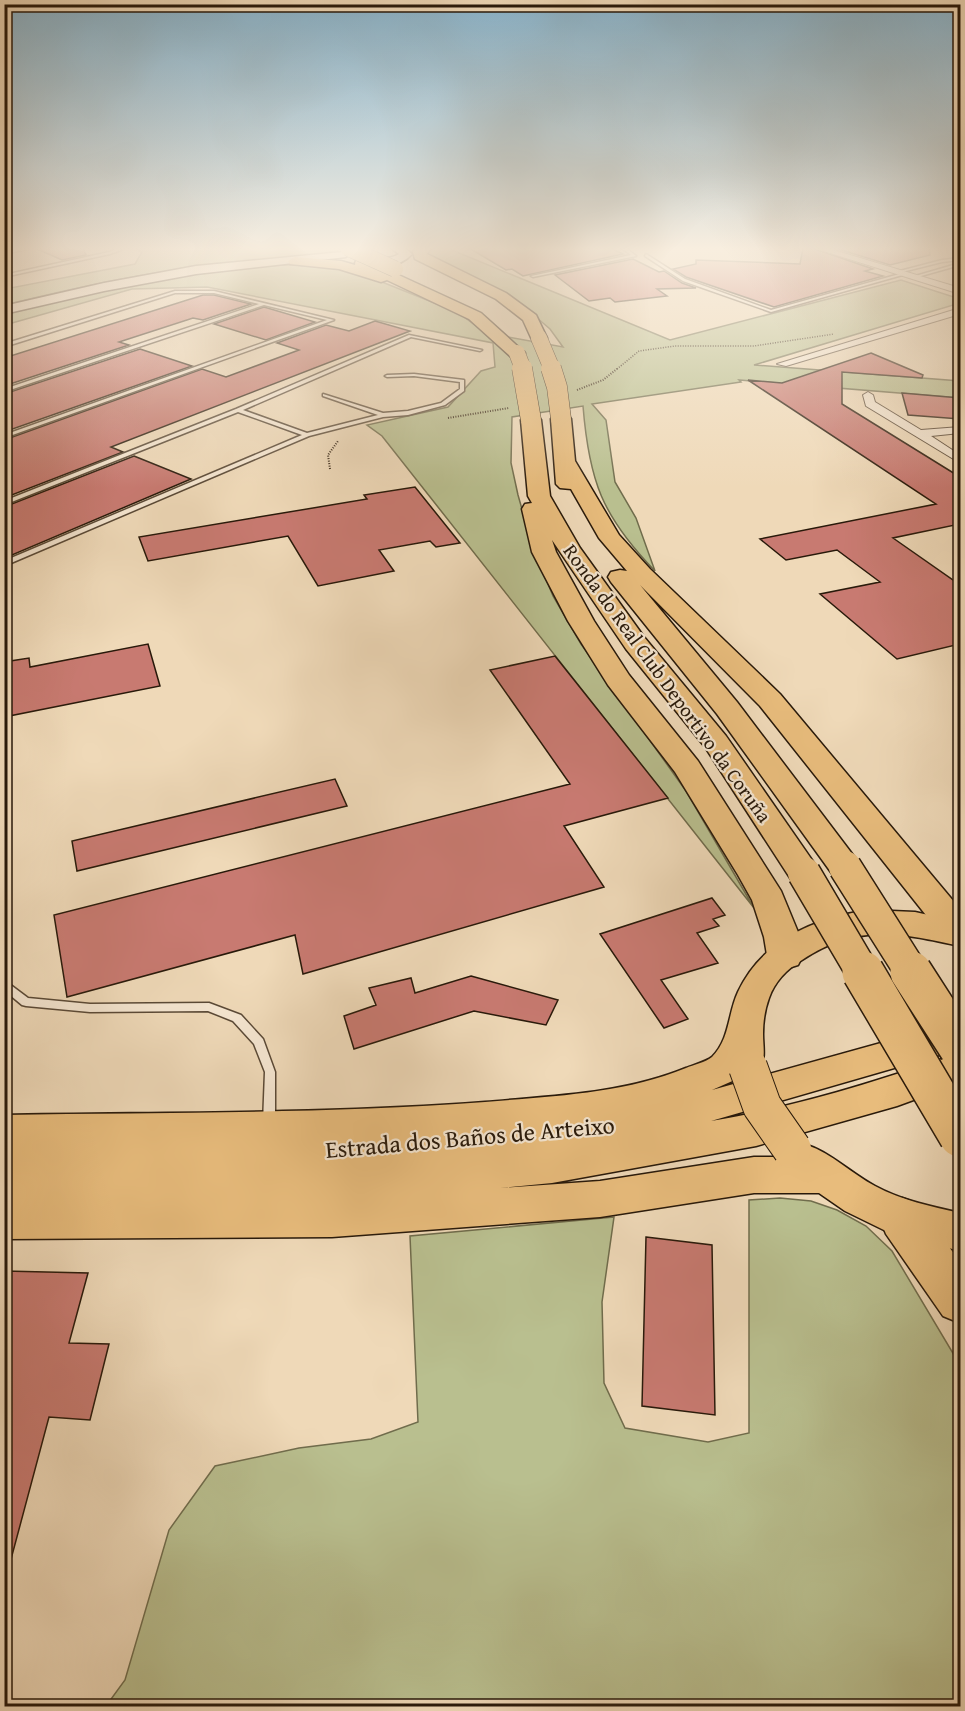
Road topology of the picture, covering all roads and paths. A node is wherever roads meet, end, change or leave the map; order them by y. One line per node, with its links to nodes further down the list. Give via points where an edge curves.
1 (61, 328): 10 (lane)
2 (193, 328): 14 (lane)
3 (310, 328): 25 (lane)
4 (490, 328): 30 (highway, Ronda do Real Club Deportivo da Coruña, bridge, via 517,353 525,376)
5 (526, 328): 9 (highway, Ronda do Real Club Deportivo da Coruña)
6 (534, 328): 9 (highway)
7 (904, 328): 8 (street)
8 (871, 338): 12 (street); 15 (path, via 828,334 754,346 654,348 639,351 603,380)
9 (539, 339): 28 (highway, Ronda do Real Club Deportivo da Coruña, bridge, via 559,388)
10 (4, 346)
11 (480, 350): 19 (lane, via 411,336)
12 (782, 364)
13 (387, 376): 20 (lane, via 462,381 462,390 443,404)
14 (4, 391)
15 (570, 392)
16 (325, 395): 20 (lane)
17 (868, 395): 23 (street, via 870,404)
18 (515, 406): 21 (path)
19 (238, 410): 24 (lane); 31 (lane)
20 (383, 415): 24 (lane)
21 (448, 418)
22 (960, 429): 23 (street)
23 (919, 434): 27 (street)
24 (307, 435): 32 (lane)
25 (4, 437)
26 (346, 438): 29 (path, via 336,442 328,455)
27 (960, 460)
28 (565, 461): 33 (highway, via 609,538 770,700); 38 (highway, Ronda do Real Club Deportivo da Coruña, bridge, via 569,494 596,549 727,708 845,867)
29 (330, 470)
30 (539, 496): 35 (highway, via 533,510 544,552 618,679 687,768 753,872 769,900); 43 (highway, Ronda do Real Club Deportivo da Coruña, bridge, via 598,592 716,742 804,873)
31 (4, 503)
32 (4, 564)
33 (960, 930)
34 (960, 934): 35 (main road, via 919,924 870,922 808,940)
35 (785, 955): 39 (main road, via 764,974 750,1004)
36 (4, 984): 41 (lane, via 26,1002 90,1008 209,1007 237,1018 259,1042 270,1072)
37 (960, 1035): 44 (main road, Estrada dos Baños de Arteixo, via 737,1100 607,1128 395,1148)
38 (960, 1048)
39 (746, 1053): 41 (main road, via 692,1083 634,1100 557,1112 444,1121); 45 (main road, bridge, via 762,1106 792,1149)
40 (960, 1068): 46 (main road, Estrada dos Baños de Arteixo, via 897,1091 756,1130 552,1166 337,1184)
41 (268, 1125): 42 (main road)
42 (4, 1131)
43 (960, 1136)
44 (4, 1155)
45 (823, 1175): 47 (main road); 48 (main road, via 754,1175 600,1199 344,1217)
46 (4, 1189)
47 (902, 1219): 49 (main road); 50 (highway)
48 (4, 1220)
49 (960, 1232)
50 (960, 1300)

